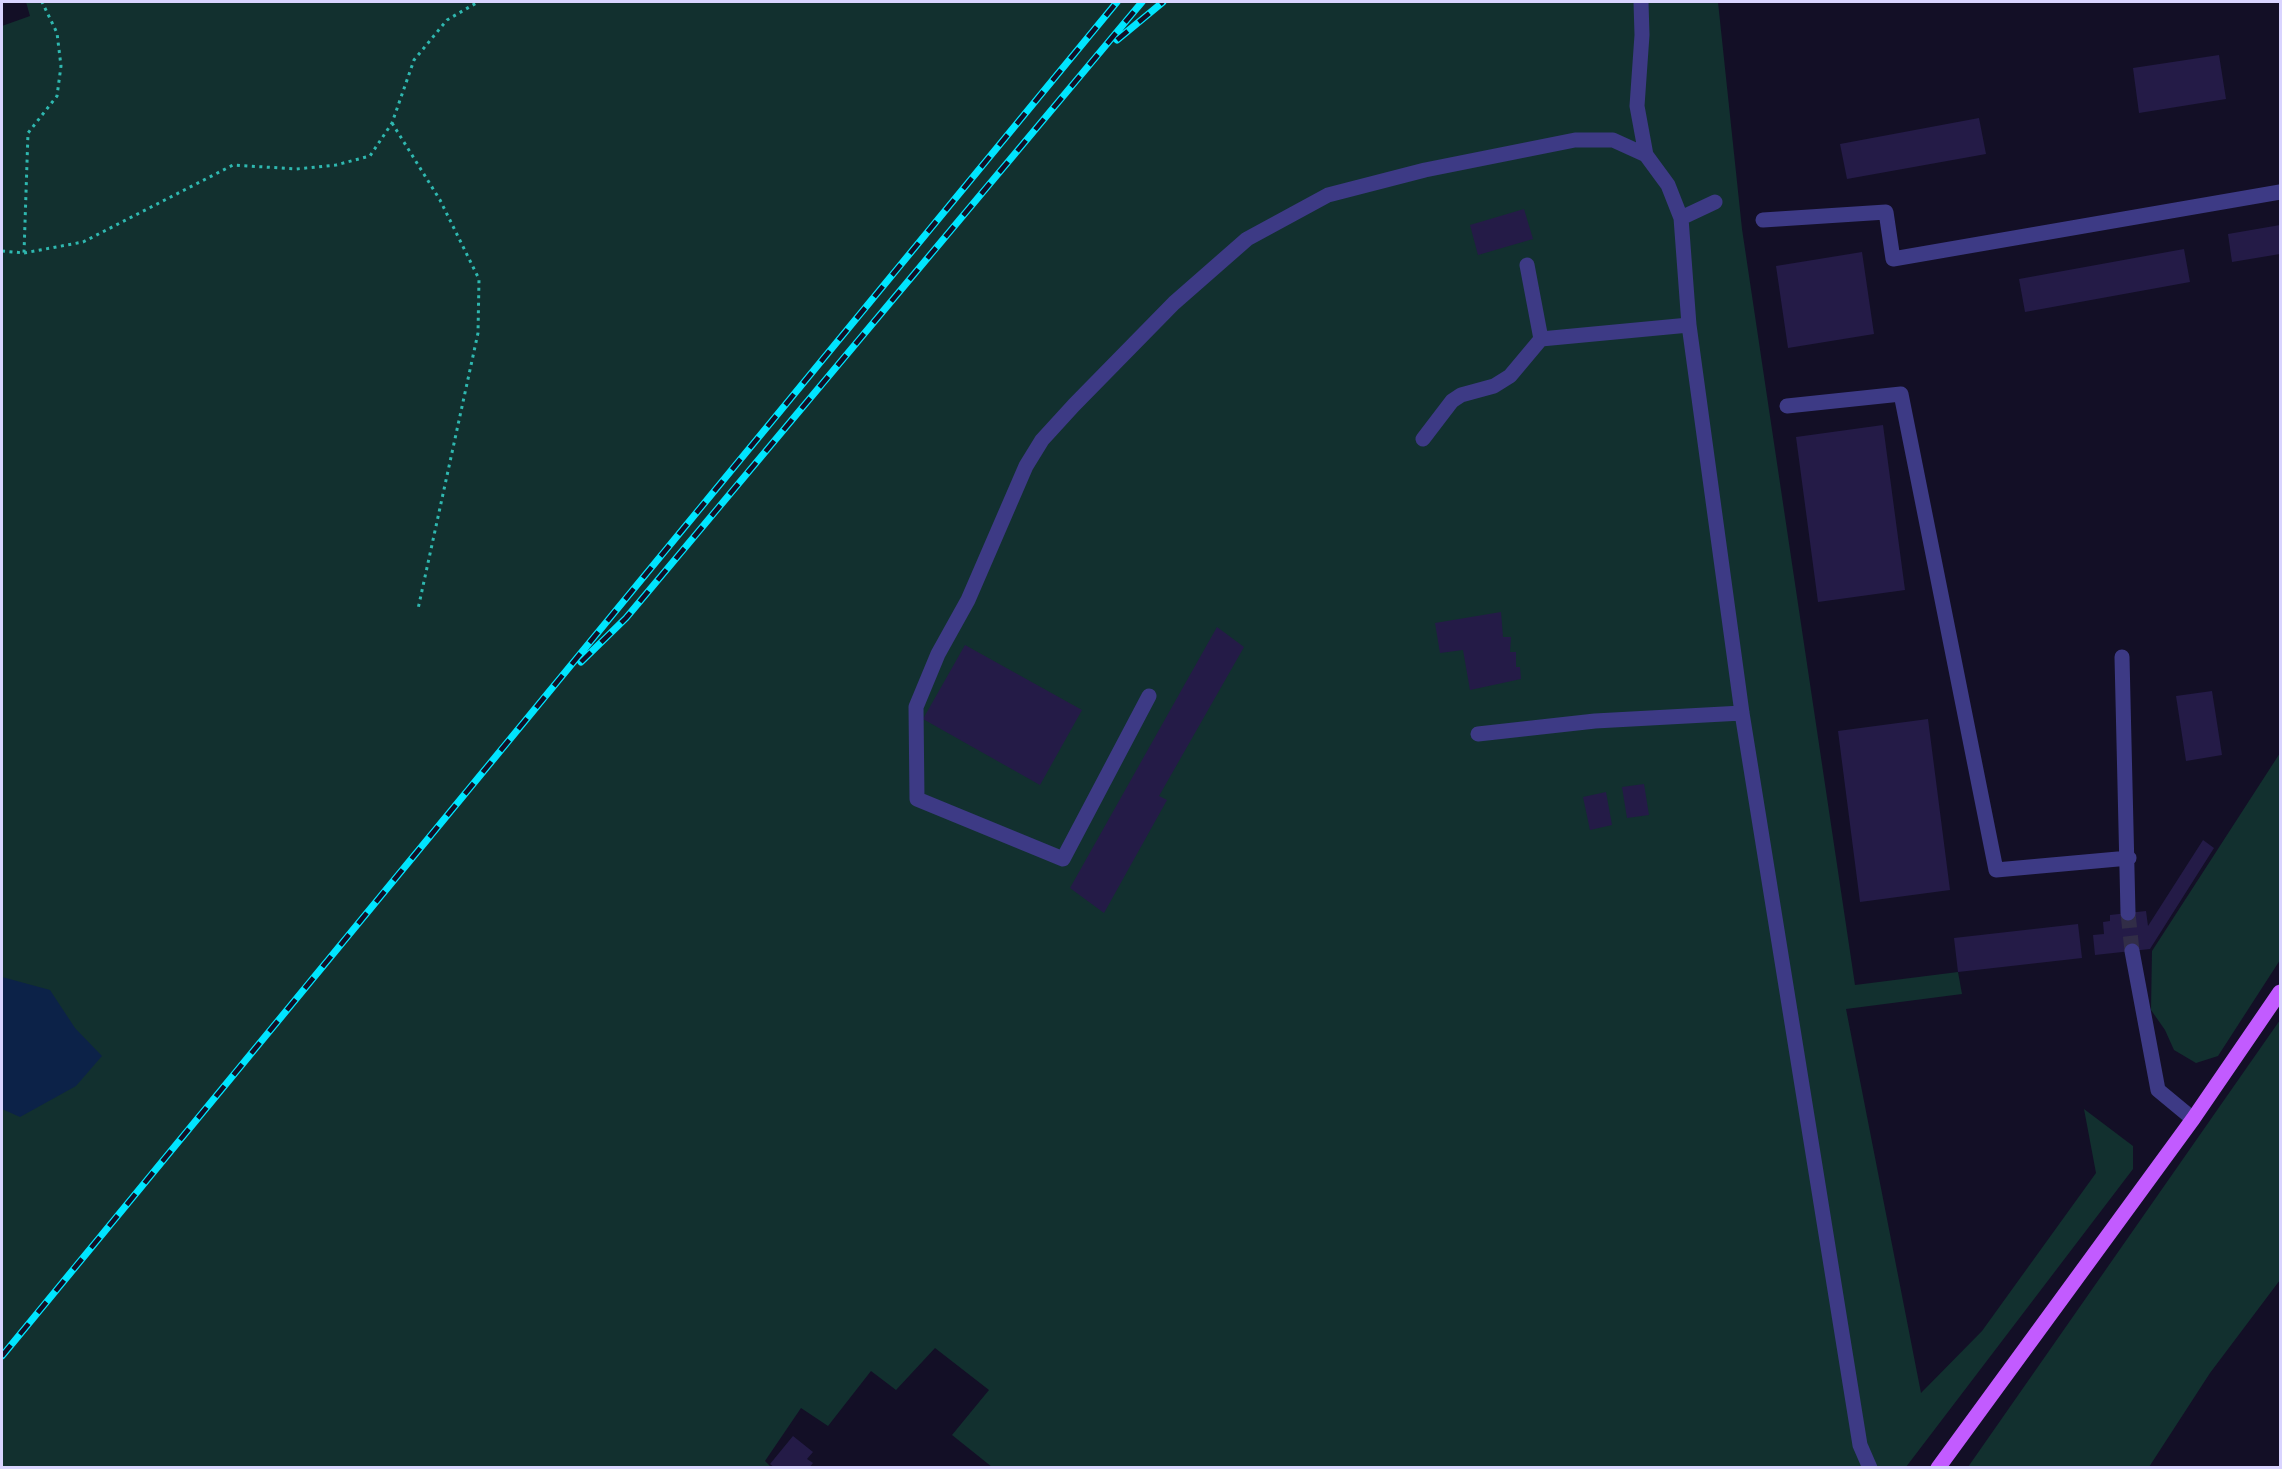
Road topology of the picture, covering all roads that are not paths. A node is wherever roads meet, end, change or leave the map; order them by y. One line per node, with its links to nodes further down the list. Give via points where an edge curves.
1 (1641, 2): 2 (street, via 1637,106)
2 (1646, 155): 5 (street, via 1668,185); 13 (street, via 1613,140 1575,140 1425,170 1328,195 1247,239 1174,303 1042,440 1026,466 916,707 917,800 1063,860)
3 (2280, 192): 6 (street, via 1893,259 1886,212)
4 (1715, 202): 5 (street)
5 (1681, 218): 8 (street)
6 (1763, 220)
7 (1527, 265): 9 (street)
8 (1689, 325): 9 (street); 14 (street)
9 (1541, 339): 11 (street, via 1510,376 1494,387 1452,401)
10 (1787, 406): 16 (street, via 1901,394 1996,870)
11 (1423, 440)
12 (2122, 657): 16 (street)
13 (1149, 696)
14 (1742, 713): 15 (street, via 1595,721); 21 (street, via 1860,1445)
15 (1478, 734)
16 (2129, 858): 17 (street)
17 (2128, 913)
18 (2132, 951): 20 (street, via 2158,1090)
19 (2280, 992): 20 (main road)
20 (2193, 1119): 22 (main road)
21 (1870, 1467)
22 (1938, 1467)

